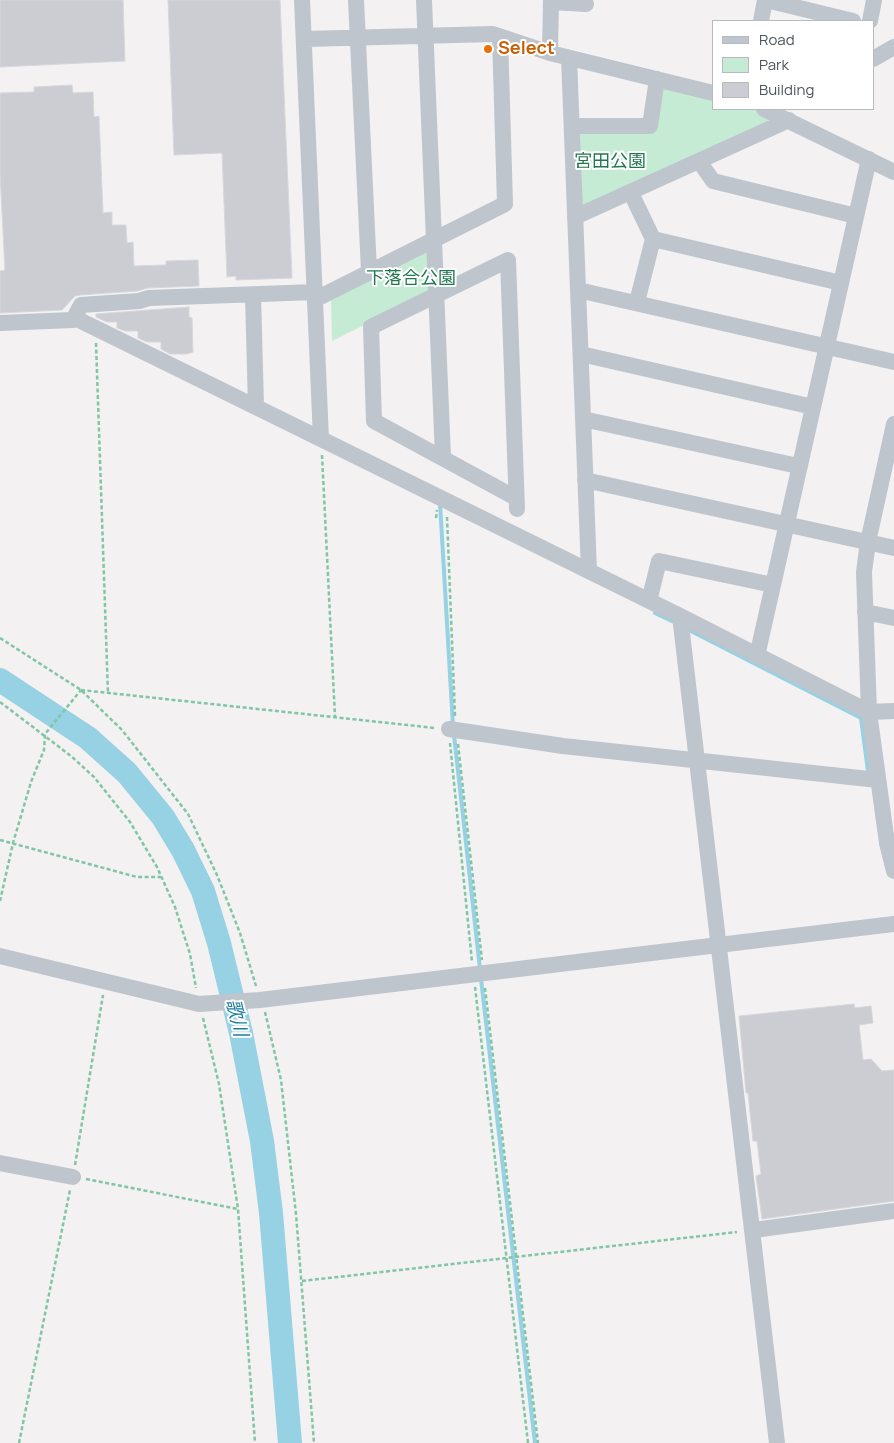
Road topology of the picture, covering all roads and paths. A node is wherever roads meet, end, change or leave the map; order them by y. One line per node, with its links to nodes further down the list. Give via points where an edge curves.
1 (302, 0): 13 (street)
2 (356, 0): 14 (street)
3 (424, 0): 12 (street)
4 (766, 0): 8 (street); 9 (street)
5 (874, 0): 10 (street)
6 (552, 1): 7 (street); 16 (street)
7 (586, 4)
8 (761, 20)
9 (849, 20)
10 (870, 20)
11 (500, 36): 12 (street); 16 (street); 30 (street, via 505,204)
12 (426, 37): 14 (street); 30 (street)
13 (305, 39): 14 (street); 37 (street)
14 (357, 39): 32 (street)
15 (894, 46): 18 (street)
16 (550, 53): 17 (street)
17 (569, 58): 19 (street); 23 (street)
18 (874, 58)
19 (657, 79): 20 (street); 23 (street, via 650,126)
20 (712, 93)
21 (766, 110): 22 (street)
22 (790, 120): 24 (street); 25 (street)
23 (573, 126): 29 (street)
24 (869, 159): 26 (street); 28 (street)
25 (700, 161): 27 (street); 28 (street, via 712,181)
26 (894, 172)
27 (631, 193): 29 (street); 31 (street)
28 (856, 216): 33 (street)
29 (576, 217): 34 (street)
30 (434, 238): 32 (street); 35 (street)
31 (653, 239): 33 (street); 38 (street)
32 (369, 271): 37 (street)
33 (841, 283): 42 (street)
34 (578, 290): 38 (street); 43 (street)
35 (437, 294): 50 (street); 50 (street, via 371,328 374,421); 50 (street, via 508,260 516,503)
36 (253, 295): 37 (street); 39 (street, via 150,298 81,305); 45 (street)
37 (315, 296): 49 (street)
38 (637, 302): 42 (street)
39 (73, 320): 40 (street); 41 (street)
40 (0, 323)
41 (96, 329): 45 (street); 65 (path)
42 (826, 346): 44 (street); 46 (street)
43 (581, 354): 46 (street); 47 (street)
44 (894, 362)
45 (256, 407): 49 (street)
46 (813, 407): 51 (street)
47 (583, 419): 51 (street); 52 (street)
48 (894, 424): 54 (street)
49 (321, 439): 56 (street); 69 (path)
50 (443, 457)
51 (798, 466): 53 (street)
52 (585, 480): 53 (street); 56 (street)
53 (786, 525): 54 (street); 57 (street)
54 (868, 542): 55 (street); 59 (street, via 864,572)
55 (894, 548)
56 (588, 571): 58 (street)
57 (773, 585): 58 (street, via 658,561); 63 (street)
58 (649, 601): 60 (street)
59 (865, 612): 61 (street); 67 (street)
60 (680, 616): 63 (street); 72 (street)
61 (894, 618)
62 (0, 638): 64 (path)
63 (757, 656): 67 (street)
64 (81, 690): 65 (path); 71 (path); 85 (path, via 122,730 188,814 240,934)
65 (108, 694): 69 (path)
66 (0, 702): 71 (path)
67 (869, 712): 68 (street); 73 (street)
68 (894, 712)
69 (335, 717): 70 (path)
70 (449, 729): 72 (street, via 563,746); 83 (path)
71 (45, 734): 75 (path, via 44,750); 78 (path, via 94,778 130,822)
72 (697, 760): 73 (street); 81 (street)
73 (878, 780): 76 (street)
74 (0, 840): 75 (path)
75 (13, 843): 78 (path, via 137,877); 79 (path)
76 (891, 843): 77 (street)
77 (894, 871)
78 (161, 877): 86 (path, via 175,906)
79 (0, 901)
80 (894, 924): 81 (street)
81 (720, 944): 83 (street); 91 (street, via 731,1060)
82 (0, 956): 84 (street)
83 (473, 974): 85 (street); 96 (path)
84 (106, 981): 86 (street); 88 (path)
85 (255, 1001): 86 (street); 92 (path, via 265,1013 281,1080)
86 (204, 1004): 89 (path)
87 (0, 1163): 88 (street)
88 (72, 1177): 89 (path); 93 (path)
89 (238, 1209): 94 (path)
90 (894, 1212): 91 (street)
91 (754, 1230): 92 (path); 97 (street)
92 (302, 1281): 95 (path)
93 (19, 1443)
94 (255, 1443)
95 (314, 1443)
96 (528, 1443)
97 (777, 1443)

